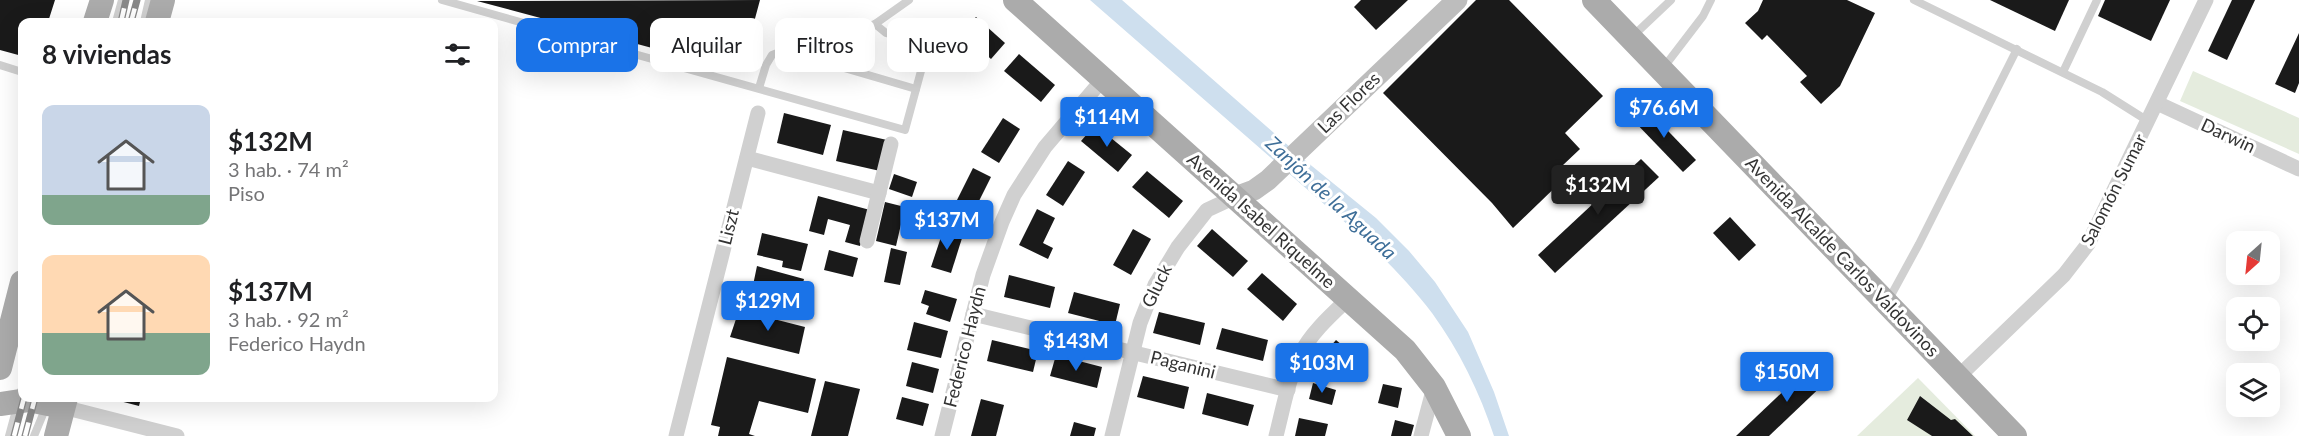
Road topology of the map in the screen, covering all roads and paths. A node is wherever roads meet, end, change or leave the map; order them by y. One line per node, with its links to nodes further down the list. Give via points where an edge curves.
1 (102, 0): 15 (main road)
2 (122, 0): 16 (lane)
3 (149, 0): 17 (lane)
4 (163, 0): 18 (main road)
5 (442, 0): 29 (lane)
6 (909, 0): 19 (lane)
7 (1015, 0): 28 (main road, Avenida Isabel Riquelme)
8 (1457, 0): 38 (street, Las Flores, via 1268,180)
9 (1594, 0): 20 (main road, Avenida Alcalde Carlos Valdovinos)
10 (1671, 0): 20 (lane)
11 (1711, 0): 24 (lane)
12 (1914, 0): 21 (lane)
13 (2097, 0): 27 (lane)
14 (2206, 0): 31 (street, Salomón Sumar)
15 (96, 18)
16 (117, 18)
17 (145, 18)
18 (158, 18)
19 (875, 24): 30 (lane, via 886,33 928,45)
20 (1631, 39): 24 (main road, Avenida Alcalde Carlos Valdovinos)
21 (2017, 49): 27 (lane); 42 (lane)
22 (775, 55): 29 (lane, via 770,57)
23 (0, 65): 25 (lane)
24 (1661, 70): 42 (main road, Avenida Alcalde Carlos Valdovinos)
25 (18, 71)
26 (858, 72): 30 (lane)
27 (2063, 72): 33 (lane)
28 (1103, 79): 38 (main road, Avenida Isabel Riquelme); 43 (street, Federico Haydn, via 1045,147 1014,195 991,248)
29 (759, 88): 30 (lane, via 904,130)
30 (916, 89)
31 (2157, 103): 33 (street, Salomón Sumar); 36 (street, Darwin)
32 (758, 113): 35 (street, Liszt)
33 (2148, 121): 46 (street, Salomón Sumar, via 2098,227 2077,261)
34 (891, 144): 37 (street)
35 (747, 158): 37 (street); 57 (street, Liszt)
36 (2298, 165)
37 (879, 193): 39 (street)
38 (1235, 197): 41 (main road, Avenida Isabel Riquelme); 44 (street, Gluck, via 1208,210 1167,265 1148,303)
39 (867, 241)
40 (18, 298): 45 (main road)
41 (1348, 299): 47 (main road, Avenida Isabel Riquelme, via 1405,350); 48 (street, via 1306,344)
42 (1887, 303): 46 (main road, Avenida Alcalde Carlos Valdovinos)
43 (973, 314): 44 (street, Paganini); 58 (street, Federico Haydn)
44 (1133, 352): 48 (street, Paganini); 59 (street, Gluck)
45 (0, 368)
46 (1958, 377): 63 (main road, Avenida Alcalde Carlos Valdovinos)
47 (1434, 387): 61 (street); 62 (main road, Avenida Isabel Riquelme)
48 (1288, 390): 60 (street)
49 (14, 398): 53 (lane)
50 (56, 402): 54 (lane)
51 (57, 402): 55 (main road)
52 (60, 402): 56 (street)
53 (9, 436)
54 (34, 436)
55 (56, 436)
56 (177, 436)
57 (676, 436)
58 (942, 436)
59 (1112, 436)
60 (1276, 436)
61 (1421, 436)
62 (1459, 436)
63 (2015, 436)

